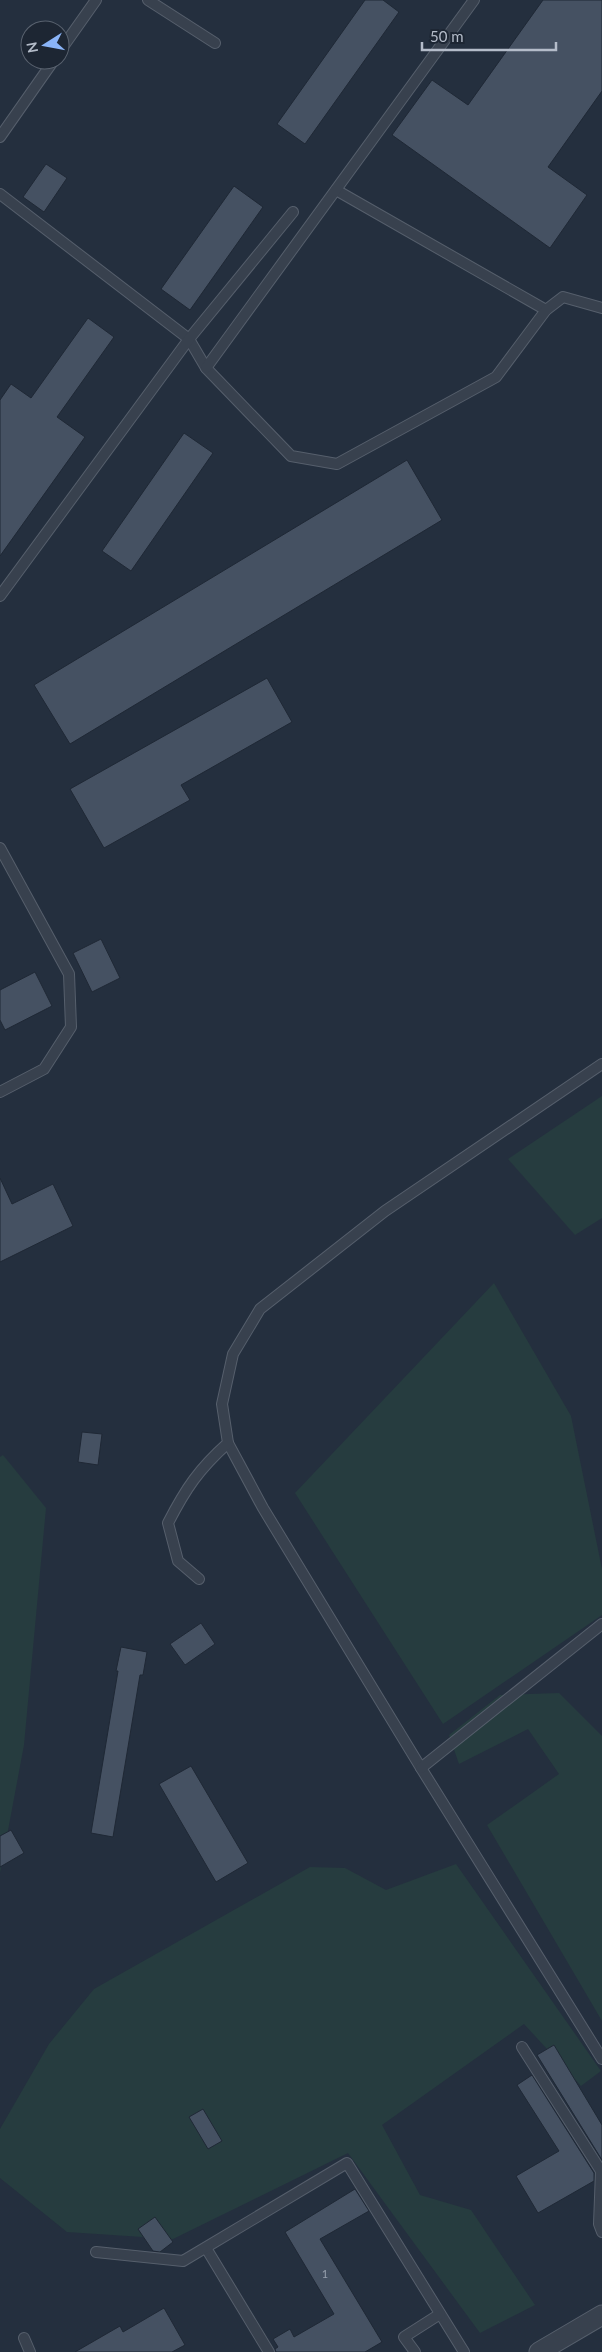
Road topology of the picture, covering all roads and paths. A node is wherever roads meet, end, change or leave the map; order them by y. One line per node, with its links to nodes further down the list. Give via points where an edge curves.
1 (96, 0): 4 (lane)
2 (148, 0): 5 (lane)
3 (474, 0): 8 (lane)
4 (70, 37)
5 (215, 43)
6 (47, 70): 7 (lane)
7 (0, 137)
8 (336, 190): 12 (lane); 14 (lane)
9 (0, 194): 13 (lane)
10 (293, 212): 13 (lane)
11 (602, 308): 12 (lane, via 563,297)
12 (546, 310): 14 (lane, via 496,377 337,464 291,456)
13 (189, 339): 14 (lane); 15 (lane)
14 (206, 368)
15 (0, 596)
16 (0, 848): 18 (lane, via 69,974 71,1027 44,1070)
17 (602, 1064): 19 (lane, via 385,1211 260,1309 232,1354 222,1404)
18 (0, 1092)
19 (228, 1443): 20 (lane, via 203,1466 185,1490 168,1523 178,1561); 22 (lane, via 263,1508)
20 (199, 1579)
21 (602, 1624): 22 (lane)
22 (421, 1768): 24 (lane)
23 (522, 2047): 25 (lane, via 601,2171 598,2224)
24 (602, 2059)
25 (602, 2232)
26 (206, 2248): 27 (lane, via 183,2262); 28 (lane, via 347,2163); 32 (lane)
27 (96, 2252)
28 (440, 2314): 33 (lane, via 404,2337); 34 (lane)
29 (602, 2315): 35 (street)
30 (24, 2338): 31 (lane)
31 (30, 2352)
32 (270, 2352)
33 (415, 2352)
34 (464, 2352)
35 (539, 2352)

